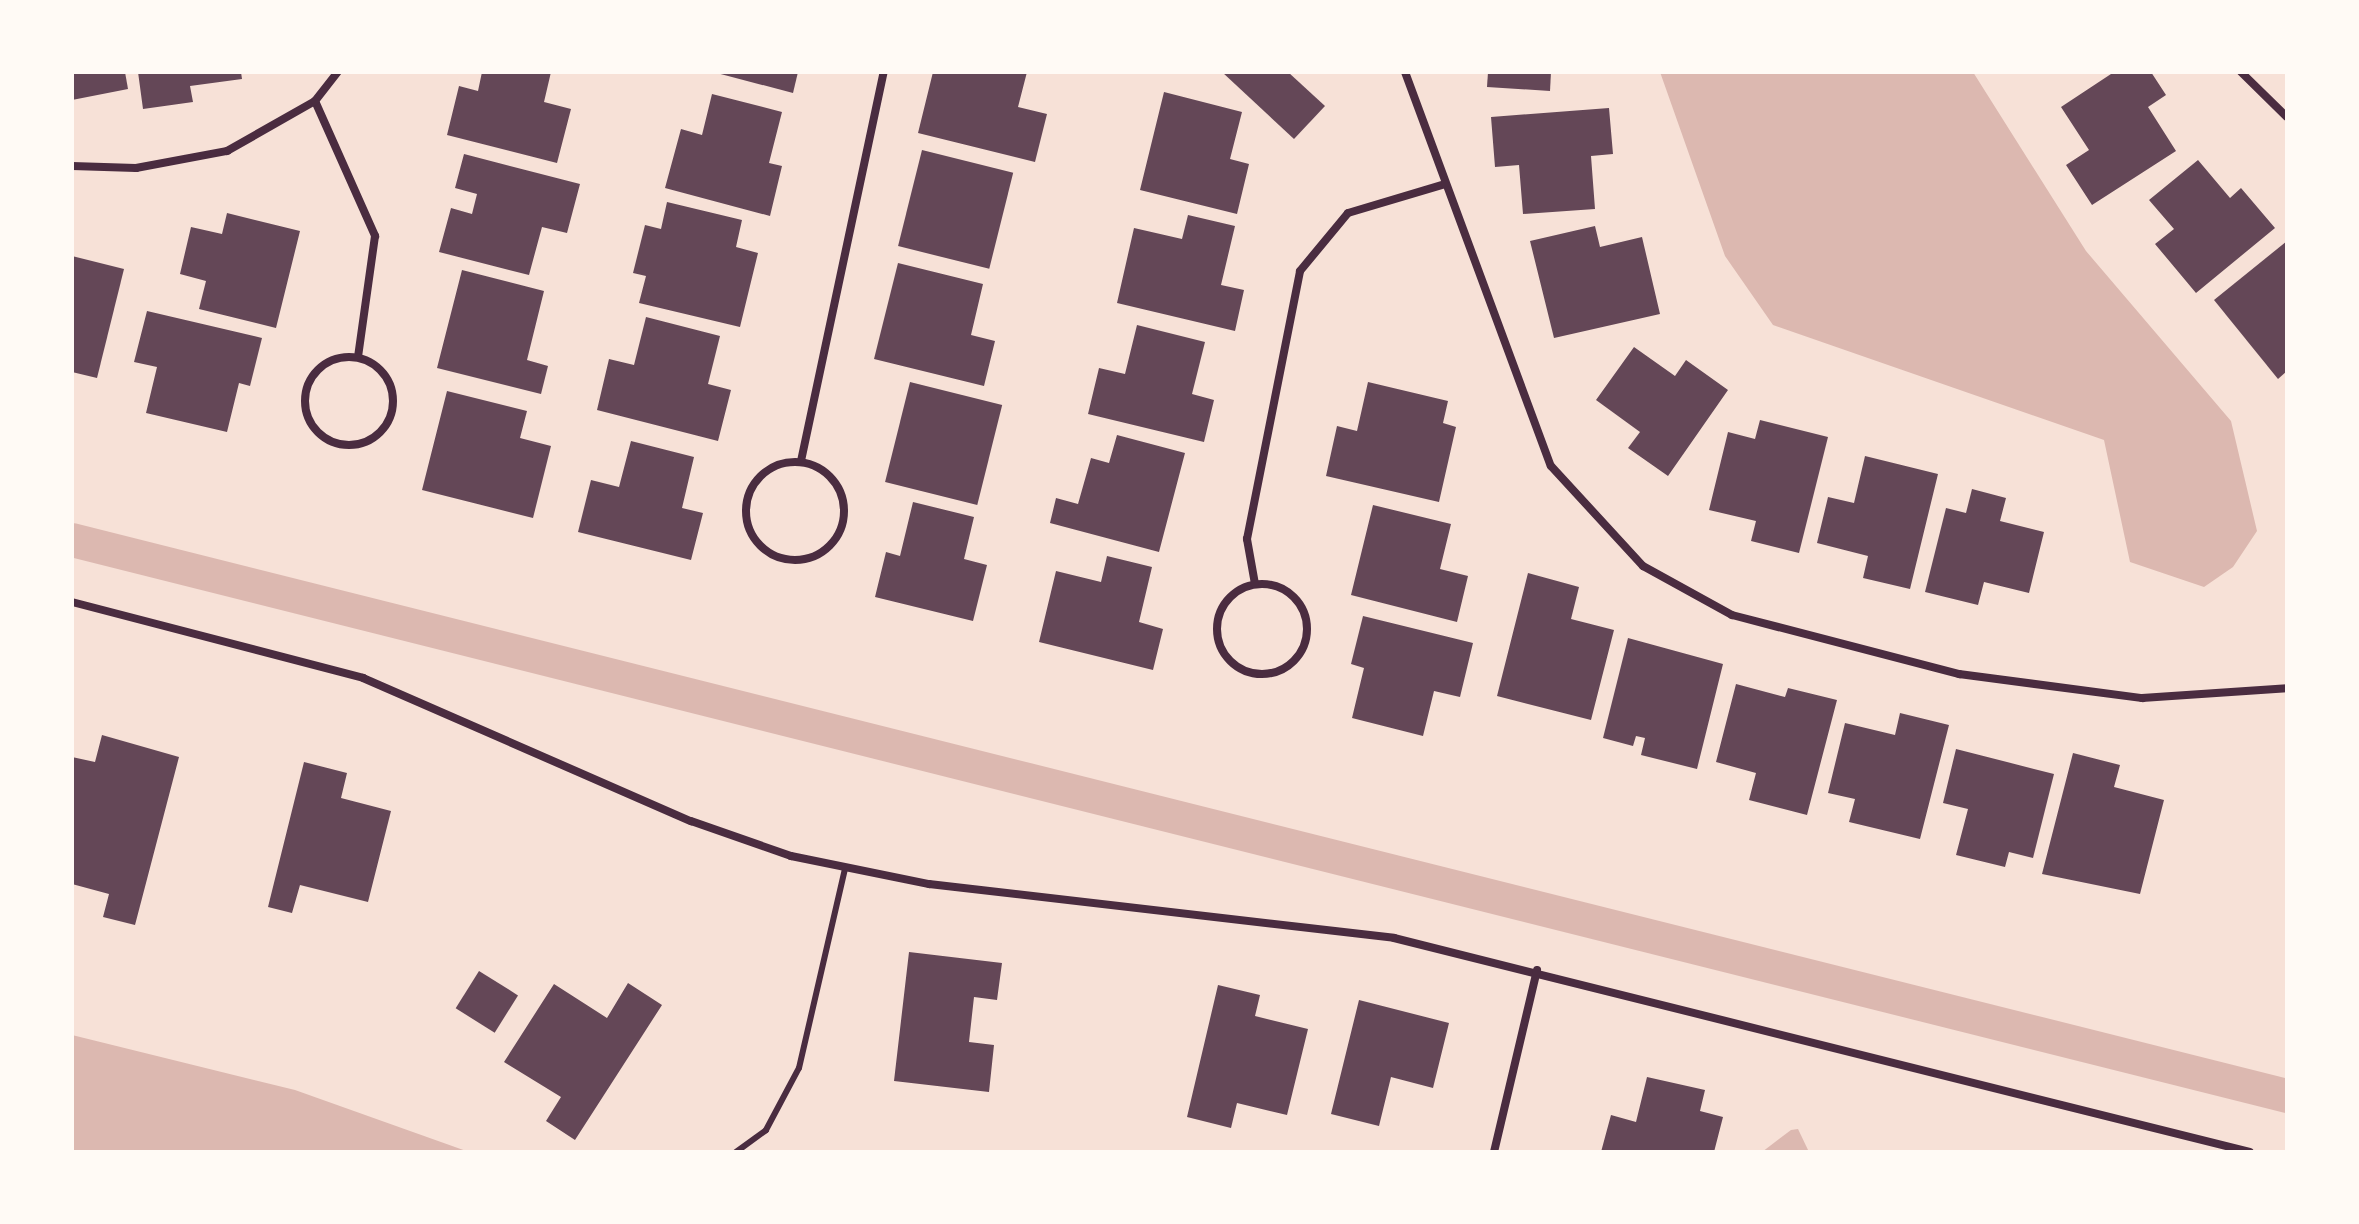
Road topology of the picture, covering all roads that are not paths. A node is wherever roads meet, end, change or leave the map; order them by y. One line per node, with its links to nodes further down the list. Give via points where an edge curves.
1 (338, 72): 5 (street)
2 (884, 72): 10 (street)
3 (1405, 72): 8 (street)
4 (2241, 72): 6 (street)
5 (315, 101): 7 (street, via 227,151 136,168); 9 (street, via 375,236)
6 (2287, 117)
7 (72, 166)
8 (1445, 184): 11 (street, via 1348,213 1300,271 1247,539); 13 (street, via 1551,466 1643,566 1732,615 1959,674 2142,698)
9 (358, 357): 9 (street, via 344,356 319,367 305,391 304,405 316,430 339,444 379,434 393,410 390,382 371,362)
10 (801, 461): 10 (street, via 786,462 759,476 745,504 752,535 774,556 789,560 819,554 840,532 845,517 839,487 816,465)
11 (1255, 584): 11 (street, via 1230,597 1217,623 1217,637 1242,670 1270,675 1303,650 1308,622 1294,597 1269,584)
12 (72, 602): 14 (street, via 363,678 691,821)
13 (2287, 688)
14 (845, 869): 15 (street, via 929,884 1394,938); 16 (lane, via 799,1068 766,1130)
15 (1537, 970): 17 (street); 18 (street)
16 (736, 1152)
17 (1494, 1152)
18 (2250, 1152)

